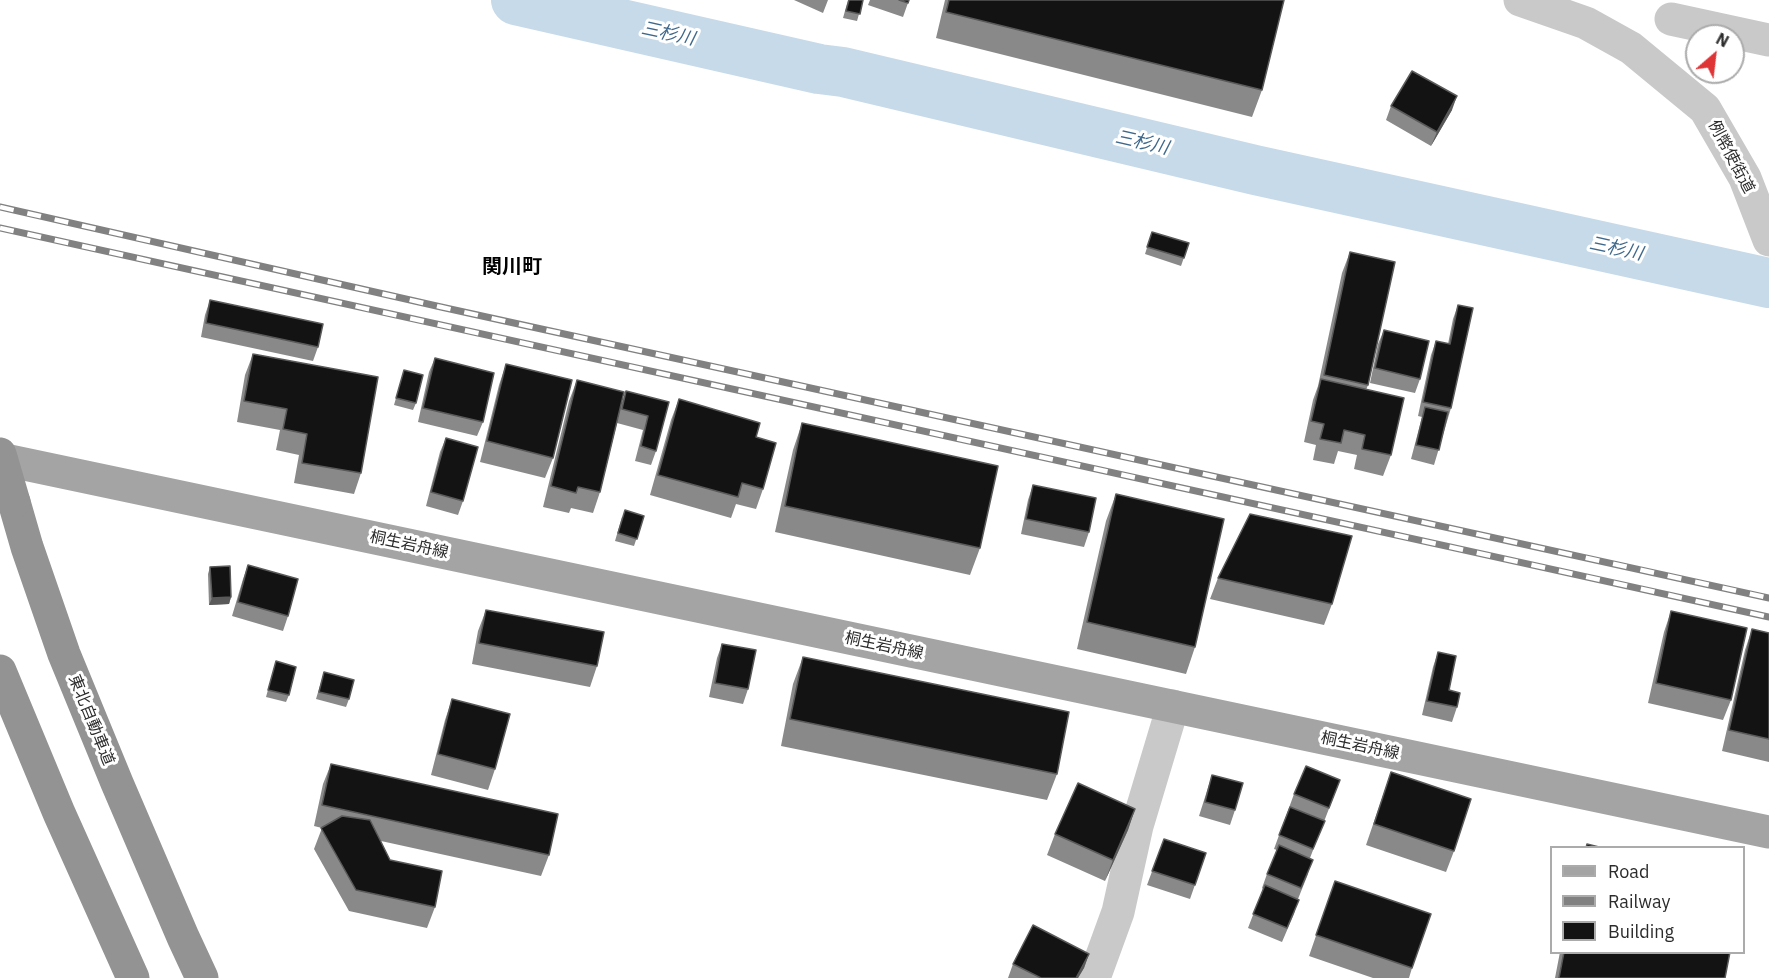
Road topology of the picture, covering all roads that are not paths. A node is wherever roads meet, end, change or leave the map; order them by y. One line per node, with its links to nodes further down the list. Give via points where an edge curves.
1 (1520, 0): 4 (street, 例幣使街道, via 1586,23)
2 (1682, 10): 3 (street); 4 (street)
3 (1769, 40)
4 (1631, 48): 5 (street, 例幣使街道, via 1706,109 1745,178)
5 (1767, 234)
6 (0, 454): 11 (highway, 東北自動車道, bridge, via 64,654)
7 (0, 459): 9 (main road, 桐生岩舟線)
8 (0, 671): 12 (highway)
9 (1173, 706): 10 (main road, 桐生岩舟線); 15 (street, via 1137,826 1118,912)
10 (1769, 832)
11 (183, 937): 13 (highway, 東北自動車道); 14 (highway)
12 (133, 978)
13 (202, 978)
14 (208, 978)
15 (1094, 978)

